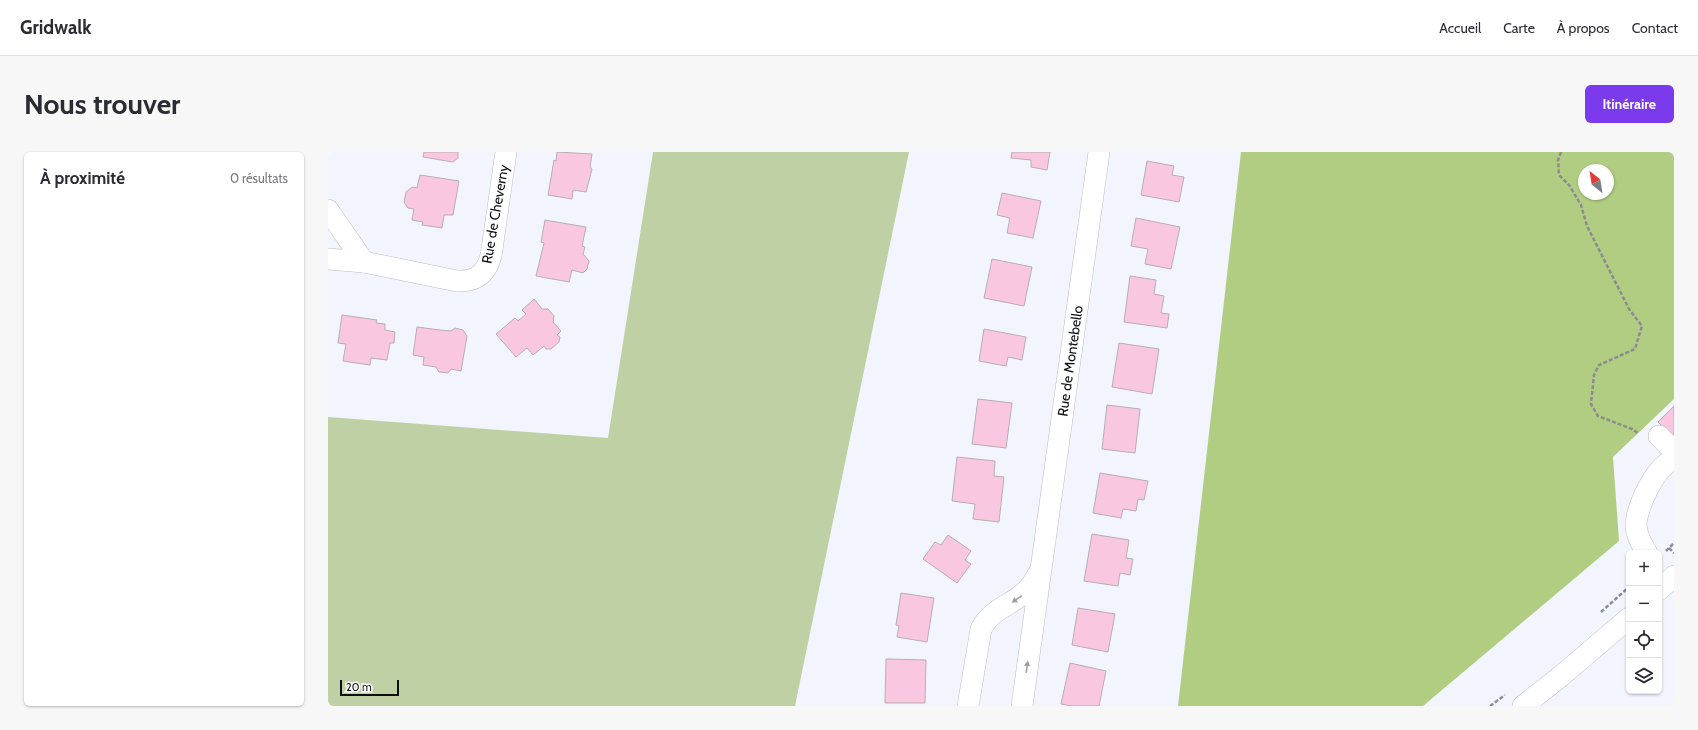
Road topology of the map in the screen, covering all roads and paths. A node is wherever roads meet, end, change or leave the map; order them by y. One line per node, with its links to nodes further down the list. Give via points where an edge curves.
1 (506, 152): 6 (street, Rue de Cheverny, via 491,256 487,269 479,277 468,281 452,281)
2 (1099, 152): 13 (street, Rue de Montebello)
3 (1561, 152): 7 (path, via 1558,160 1559,175 1569,185 1581,205 1587,226 1629,309 1642,326 1635,349 1599,365 1594,375 1591,404 1598,416)
4 (328, 210): 6 (street)
5 (328, 259): 6 (street, Rue de Cheverny)
6 (364, 262)
7 (1649, 435): 8 (street, via 1672,449)
8 (1674, 454)
9 (1674, 460): 11 (street, via 1656,474 1639,509 1638,536)
10 (1669, 548): 12 (path)
11 (1646, 550)
12 (1674, 554)
13 (1040, 569): 15 (street, Rue de Montebello, one-way to 15, via 1034,584 1017,600 996,611 981,628); 16 (street, Rue de Montebello, one-way to 13)
14 (1626, 621): 17 (street)
15 (968, 706)
16 (1022, 706)
17 (1523, 706)

